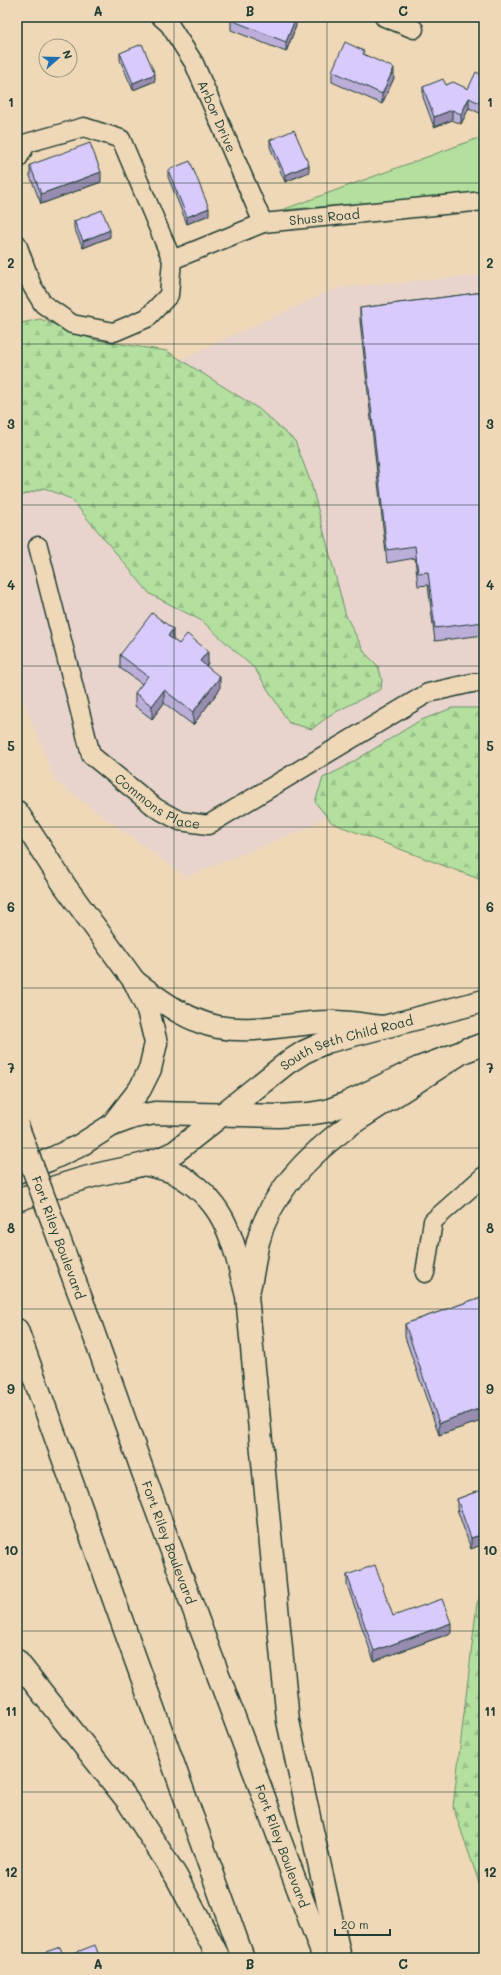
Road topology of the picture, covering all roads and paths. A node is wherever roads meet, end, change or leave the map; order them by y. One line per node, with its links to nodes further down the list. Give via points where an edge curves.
1 (161, 17): 6 (street, Arbor Drive, via 169,24 194,63)
2 (384, 17): 3 (street)
3 (414, 29)
4 (17, 160): 8 (street, via 27,143 84,128 122,139)
5 (484, 201): 6 (street, Shuss Road)
6 (263, 223): 8 (street, Shuss Road)
7 (17, 244): 8 (street, via 32,286 43,304 72,324 114,332 147,318 170,295)
8 (172, 260)
9 (38, 546): 10 (street, Commons Place, via 91,755 156,808 180,821 208,825 428,693 472,683)
10 (484, 683)
11 (17, 812): 12 (main road, via 65,886)
12 (135, 982): 14 (main road, via 187,1016 218,1027 250,1029 329,1022); 18 (main road, via 148,1010 156,1043 150,1069 140,1089)
13 (484, 1001): 14 (main road, South Seth Child Road)
14 (383, 1027): 16 (main road, South Seth Child Road, via 326,1042 304,1052)
15 (475, 1046): 16 (main road, via 419,1068 327,1111 279,1116); 24 (main road, via 351,1124 303,1164 276,1198 265,1221 258,1241)
16 (224, 1114): 18 (main road, via 155,1113); 19 (main road, South Seth Child Road, via 175,1152)
17 (17, 1124): 29 (main road, Fort Riley Boulevard, bridge, via 154,1503)
18 (112, 1125): 20 (main road, via 73,1149)
19 (148, 1165): 22 (main road, South Seth Child Road, via 65,1183); 24 (main road, via 174,1172 207,1197 216,1208 225,1220 233,1242)
20 (17, 1172)
21 (484, 1176): 23 (street, via 433,1221)
22 (17, 1200)
23 (425, 1273)
24 (247, 1296): 30 (main road, via 288,1721)
25 (17, 1330): 28 (main road)
26 (17, 1660): 27 (main road, via 127,1800 176,1876)
27 (219, 1958)
28 (243, 1958)
29 (324, 1958)
30 (340, 1958)

